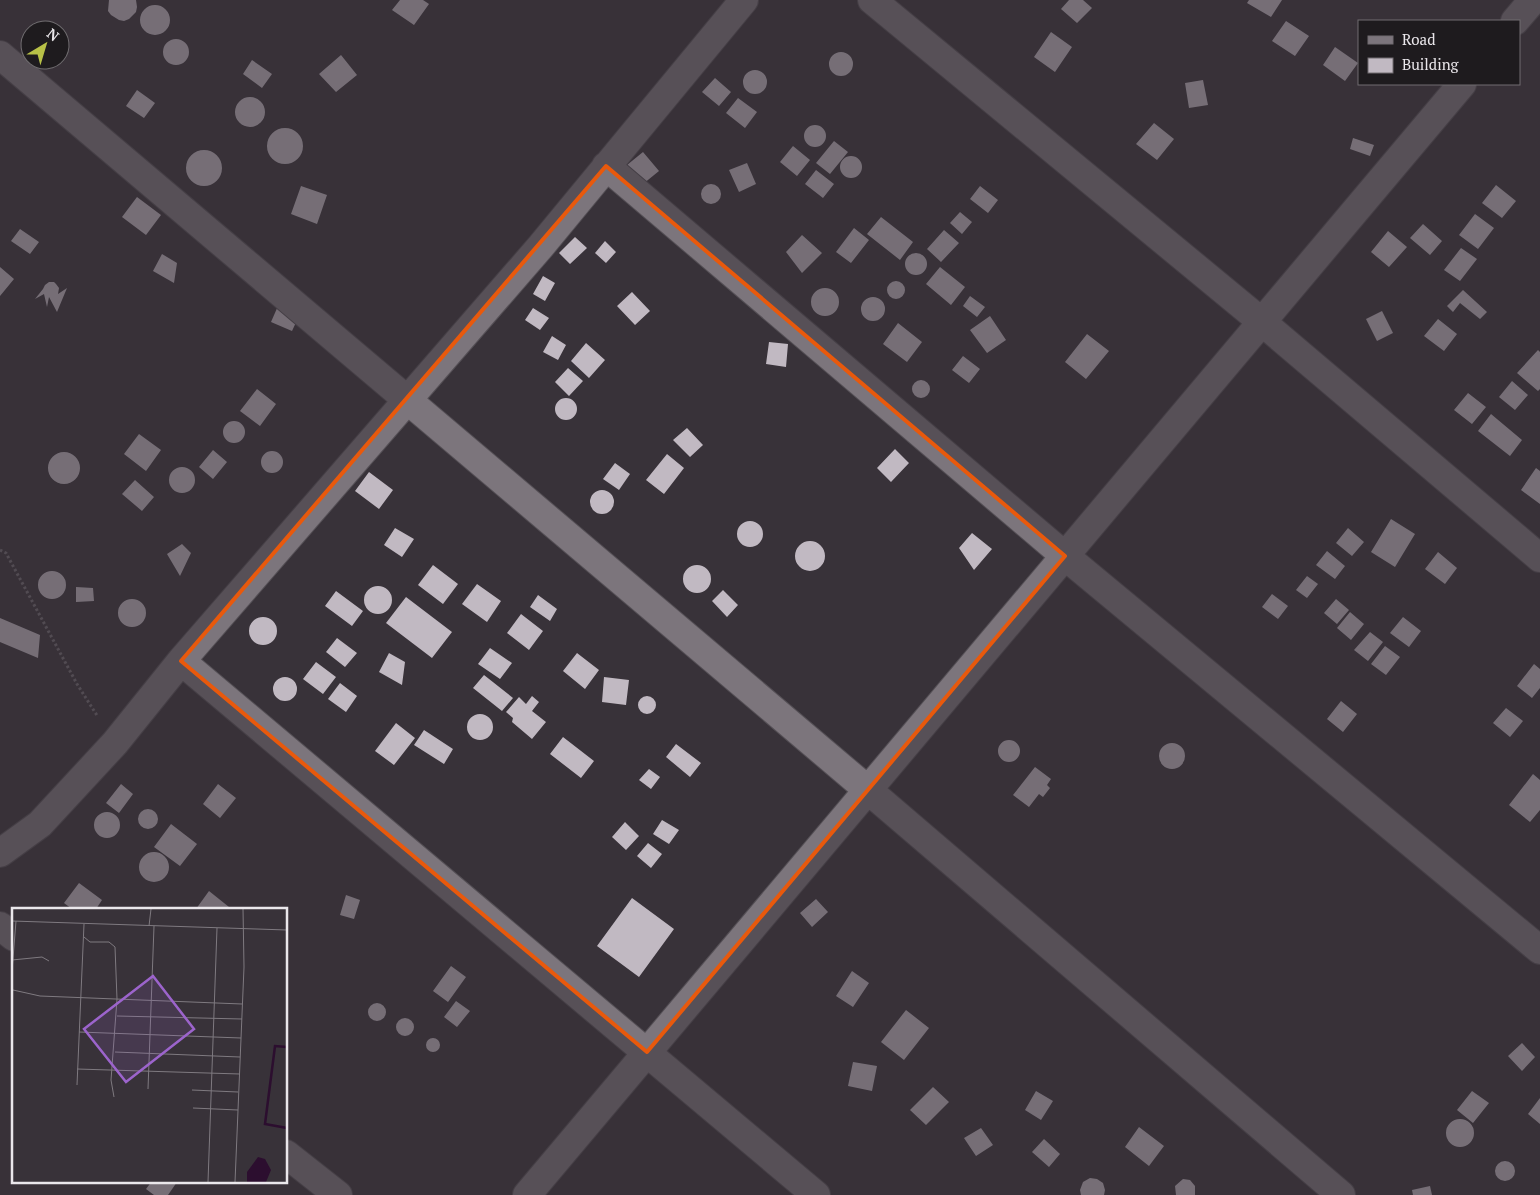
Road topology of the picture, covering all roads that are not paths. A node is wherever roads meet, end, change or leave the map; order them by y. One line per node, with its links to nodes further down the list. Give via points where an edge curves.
1 (744, 0): 7 (street)
2 (872, 0): 8 (street)
3 (1533, 0): 4 (street)
4 (1516, 20)
5 (0, 55): 9 (street)
6 (1461, 85): 8 (street)
7 (606, 166): 9 (street); 10 (street)
8 (1262, 322): 10 (street); 11 (street)
9 (408, 400): 12 (street); 13 (street)
10 (1065, 556): 13 (street); 17 (street)
11 (1540, 558)
12 (181, 661): 14 (street, via 115,743 40,824); 18 (street)
13 (868, 790): 18 (street); 23 (street)
14 (0, 853)
15 (0, 926): 16 (street)
16 (12, 935)
17 (1540, 950)
18 (648, 1052): 21 (street); 22 (street)
19 (288, 1156): 20 (street)
20 (338, 1195)
21 (527, 1195)
22 (816, 1195)
23 (1341, 1195)

